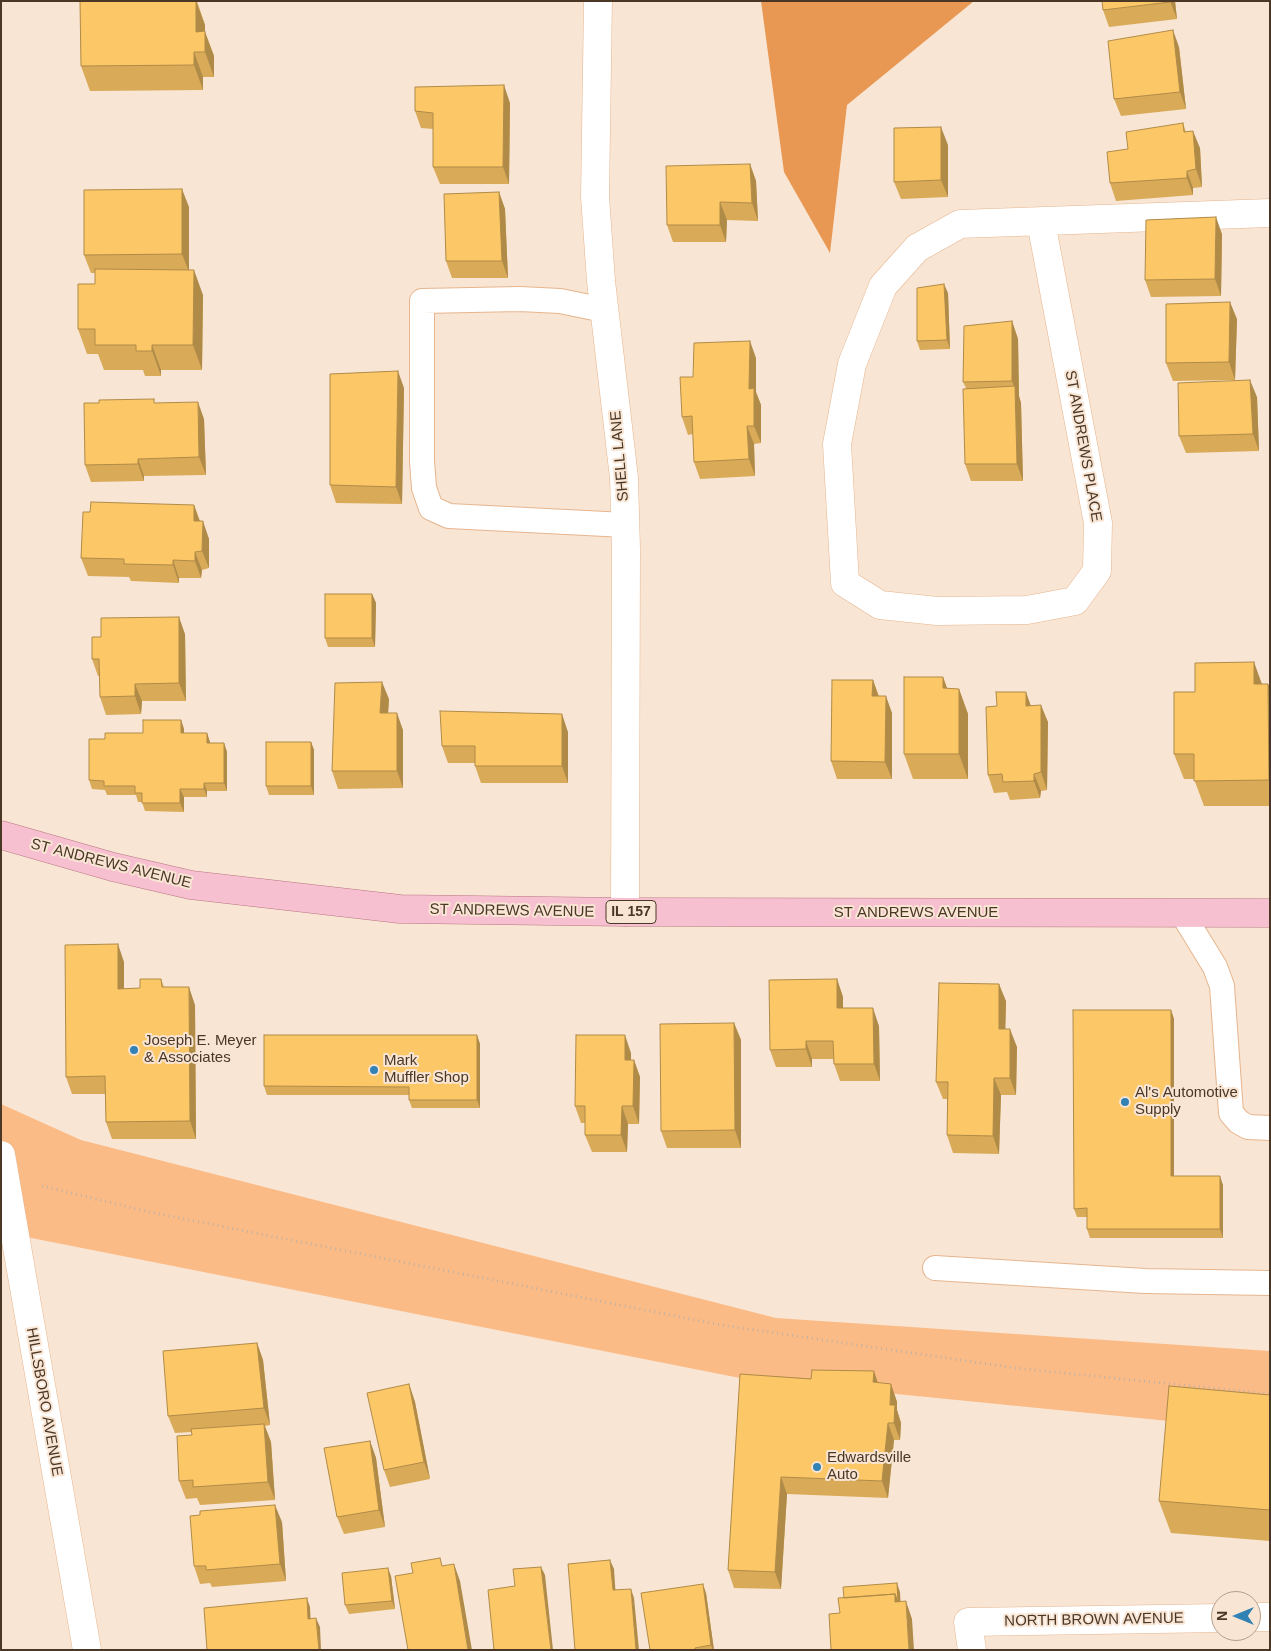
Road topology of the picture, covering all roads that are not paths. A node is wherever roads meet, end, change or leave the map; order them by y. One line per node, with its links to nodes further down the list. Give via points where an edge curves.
1 (598, 1): 4 (street, SHELL LANE, via 595,196)
2 (1270, 213): 3 (street, ST ANDREWS PLACE)
3 (1042, 222): 3 (street, ST ANDREWS PLACE, via 960,224 917,248 884,286 852,364 837,444 845,583 880,605 937,611 1027,610 1075,601 1097,571 1098,523)
4 (604, 310): 5 (street, SHELL LANE, via 624,478); 5 (lane, via 560,301 422,301 424,488 432,508 449,516)
5 (625, 525): 7 (street, SHELL LANE)
6 (1, 834): 7 (main road, ST ANDREWS AVENUE / IL 157, via 113,866 211,887 400,909)
7 (625, 912): 9 (main road, ST ANDREWS AVENUE / IL 157)
8 (1270, 912): 9 (main road, ST ANDREWS AVENUE / IL 157)
9 (1182, 913): 10 (lane, via 1215,967 1222,986 1230,1113 1248,1127)
10 (1270, 1128)
11 (1, 1155): 15 (street, HILLSBORO AVENUE)
12 (935, 1268): 13 (lane, via 1145,1281)
13 (1270, 1283)
14 (1211, 1618): 16 (street, NORTH BROWN AVENUE, via 968,1622)
15 (87, 1650)
16 (972, 1650)

